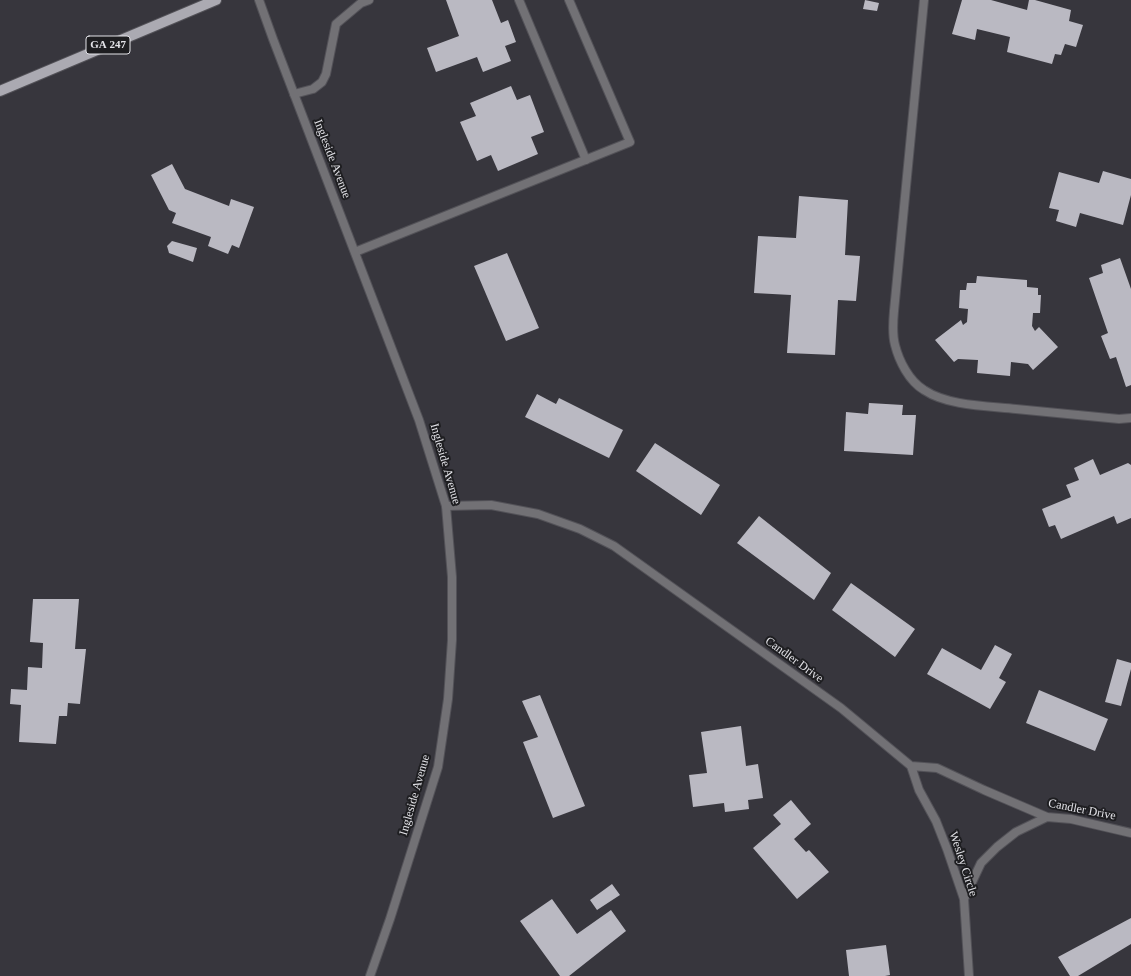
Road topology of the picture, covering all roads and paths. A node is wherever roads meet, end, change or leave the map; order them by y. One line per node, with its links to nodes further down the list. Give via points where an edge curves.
1 (216, 0): 7 (main road, GA 247)
2 (259, 0): 8 (street, Ingleside Avenue)
3 (368, 0): 8 (street, via 336,24 326,74 322,82 313,89)
4 (519, 0): 9 (street)
5 (569, 0): 9 (street, via 630,142)
6 (924, 0): 11 (street, via 893,327 895,344 904,367 915,383 939,399 1119,419)
7 (0, 90)
8 (294, 94): 10 (street, Ingleside Avenue)
9 (586, 160): 10 (street)
10 (355, 252): 12 (street, Ingleside Avenue, via 419,420)
11 (1131, 418)
12 (446, 506): 13 (street, Candler Drive, via 491,505 538,514 580,529 614,546 841,708); 17 (street, Ingleside Avenue, via 452,577 452,640 448,700 438,767)
13 (911, 766): 14 (street, Candler Drive, via 937,768); 16 (street, Wesley Circle, via 919,790 947,848)
14 (1047, 817): 15 (street, Candler Drive, via 1071,819); 16 (street, via 1016,832 997,847 981,863)
15 (1131, 833)
16 (964, 899): 18 (street, Wesley Circle)
17 (370, 976)
18 (969, 976)

